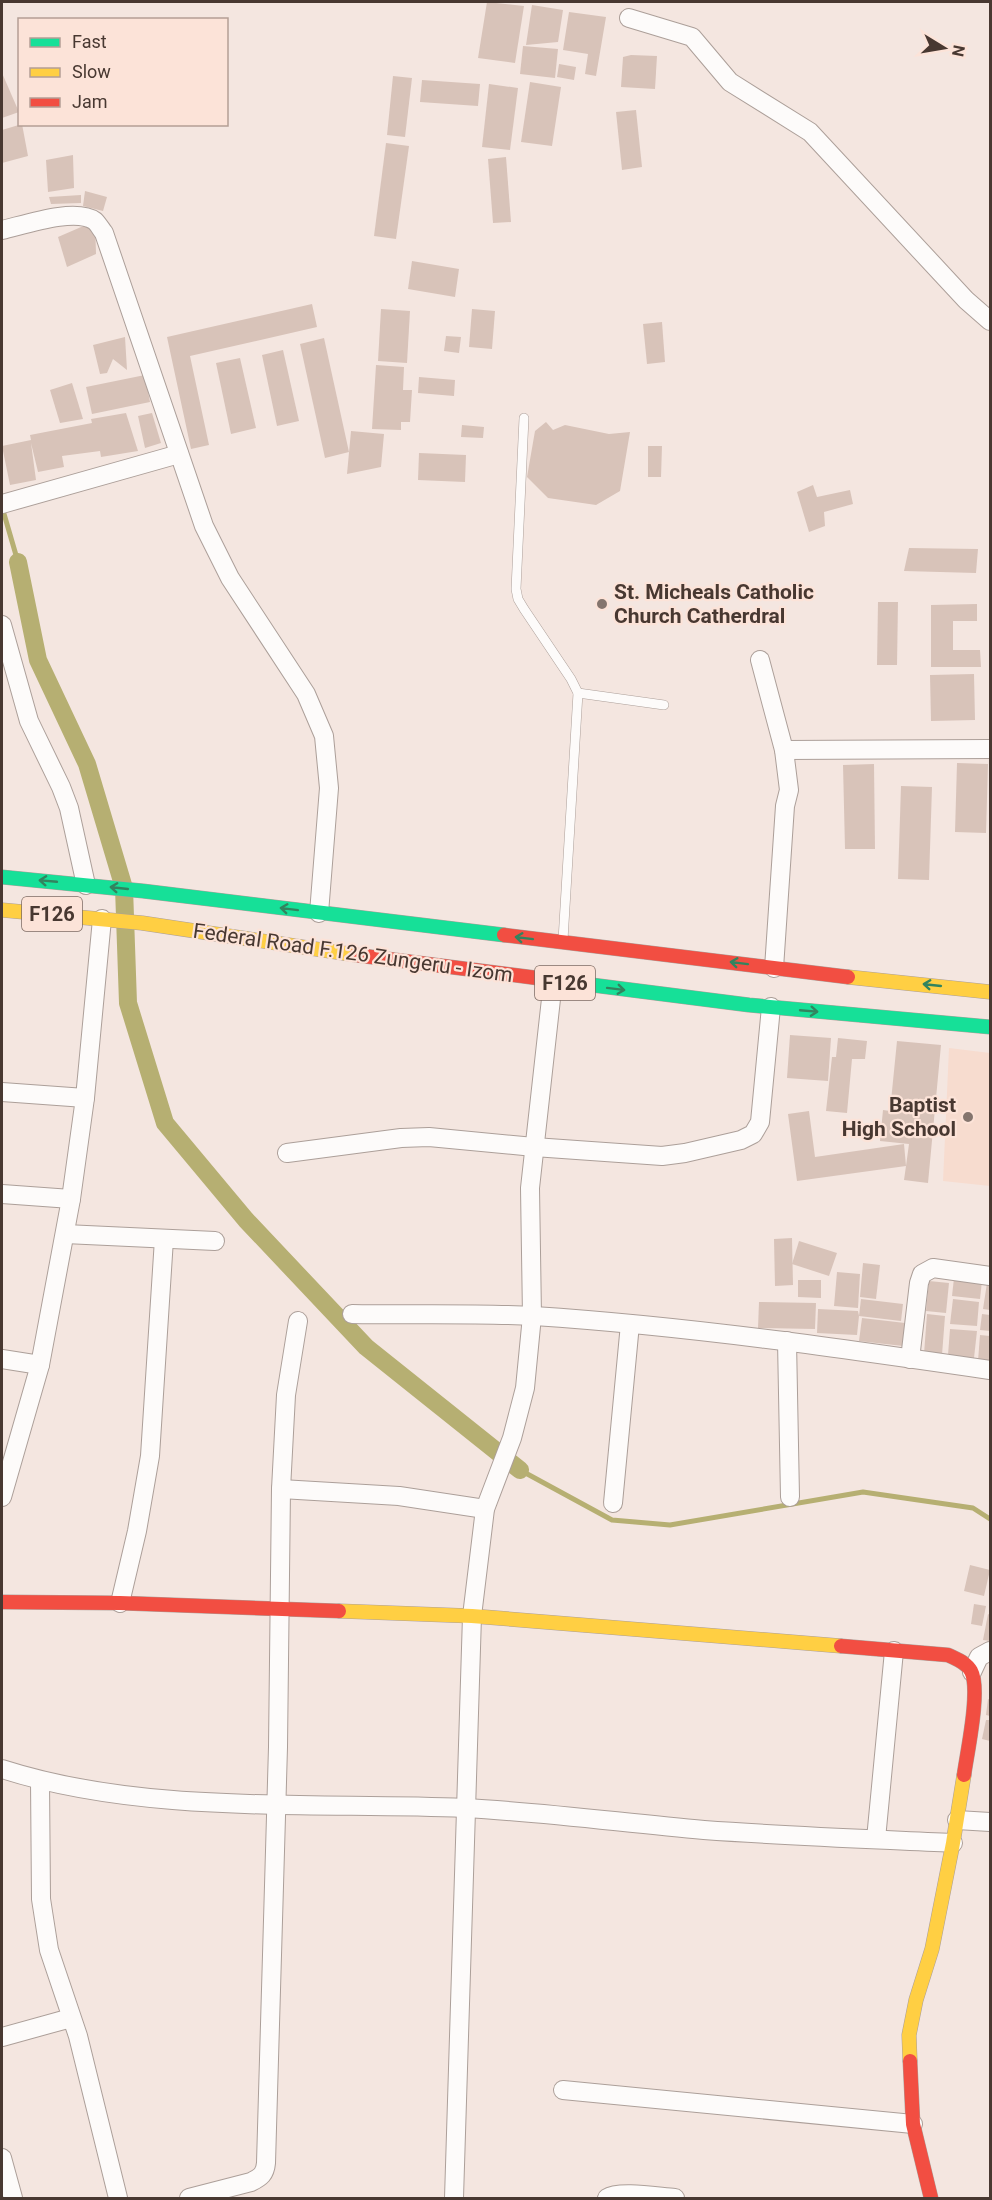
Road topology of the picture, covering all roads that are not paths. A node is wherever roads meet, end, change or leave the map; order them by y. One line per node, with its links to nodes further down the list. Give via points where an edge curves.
1 (629, 18): 3 (street, via 692,37 730,82 810,132)
2 (2, 231): 5 (street, via 62,217 80,216 95,221 104,233)
3 (990, 321)
4 (524, 418): 9 (lane, via 516,589 518,599)
5 (179, 454): 6 (street); 16 (street, via 204,526 230,578 306,694 324,736 329,788)
6 (6, 502)
7 (2, 625): 14 (street, via 29,721 69,808)
8 (760, 660): 12 (street)
9 (578, 693): 10 (lane); 19 (lane)
10 (664, 705)
11 (990, 749): 12 (street)
12 (784, 750): 21 (street, via 789,790)
13 (2, 877): 14 (main road, Federal Road F.126 Zungeru - Izom / F126, one-way to 13)
14 (91, 885): 16 (main road, Federal Road F.126 Zungeru - Izom / F126, one-way to 14)
15 (2, 910): 17 (main road, Federal Road F.126 Zungeru - Izom / F126)
16 (319, 913): 18 (main road, Federal Road F.126 Zungeru - Izom / F126)
17 (105, 919): 20 (main road, Federal Road F.126 Zungeru - Izom / F126); 27 (street)
18 (386, 931): 19 (main road, Federal Road F.126 Zungeru - Izom / F126, one-way to 18); 20 (main road)
19 (563, 942): 21 (main road, Federal Road F.126 Zungeru - Izom / F126, one-way to 19)
20 (383, 959): 22 (main road, Federal Road F.126 Zungeru - Izom / F126)
21 (774, 968): 23 (main road, Federal Road F.126 Zungeru - Izom / F126, one-way to 21)
22 (553, 981): 24 (main road, Federal Road F.126 Zungeru - Izom / F126, one-way to 24); 28 (street)
23 (990, 992)
24 (771, 1007): 25 (main road, Federal Road F.126 Zungeru - Izom / F126, one-way to 25); 28 (street, via 760,1122 753,1134 741,1140 662,1156)
25 (990, 1027)
26 (2, 1092): 27 (street)
27 (85, 1098): 31 (street)
28 (534, 1147): 29 (street, via 429,1137); 37 (street, via 530,1188)
29 (287, 1153)
30 (2, 1194): 31 (street)
31 (71, 1199): 32 (street)
32 (65, 1234): 33 (street); 43 (street)
33 (164, 1239): 34 (street); 51 (street, via 150,1456)
34 (215, 1241)
35 (990, 1276): 42 (street, via 933,1268 922,1274)
36 (352, 1314): 37 (street)
37 (532, 1316): 39 (street); 49 (street, via 524,1394)
38 (298, 1321): 45 (street, via 286,1395)
39 (630, 1324): 40 (street); 48 (street)
40 (786, 1341): 42 (street); 47 (street)
41 (2, 1359): 43 (street)
42 (910, 1359): 44 (street)
43 (40, 1365): 46 (street)
44 (990, 1370)
45 (280, 1489): 49 (street, via 399,1496); 52 (street)
46 (2, 1497)
47 (790, 1497)
48 (613, 1503)
49 (485, 1509): 53 (street)
50 (2, 1602): 51 (main road)
51 (120, 1604): 52 (main road)
52 (281, 1609): 53 (main road); 59 (street)
53 (472, 1616): 54 (main road); 60 (street)
54 (894, 1651): 56 (main road, via 948,1655); 63 (street)
55 (990, 1651): 56 (street, via 979,1657)
56 (972, 1672): 61 (main road, via 975,1704)
57 (2, 1768): 58 (street)
58 (40, 1781): 59 (street, via 112,1793); 65 (street, via 41,1899 49,1950)
59 (276, 1804): 60 (street); 72 (street, via 265,2171 261,2178 251,2182)
60 (466, 1809): 63 (street, via 705,1830); 73 (street)
61 (957, 1820): 62 (street); 64 (main road)
62 (990, 1822)
63 (876, 1839): 64 (street)
64 (953, 1843): 68 (main road, via 932,1949 909,2036)
65 (71, 2018): 66 (street); 71 (street)
66 (2, 2037)
67 (563, 2090): 68 (street)
68 (913, 2124): 76 (main road)
69 (2, 2158): 70 (street)
70 (13, 2199)
71 (118, 2199)
72 (189, 2199)
73 (454, 2199)
74 (607, 2199): 75 (street, via 621,2194)
75 (675, 2199)
76 (931, 2199)

